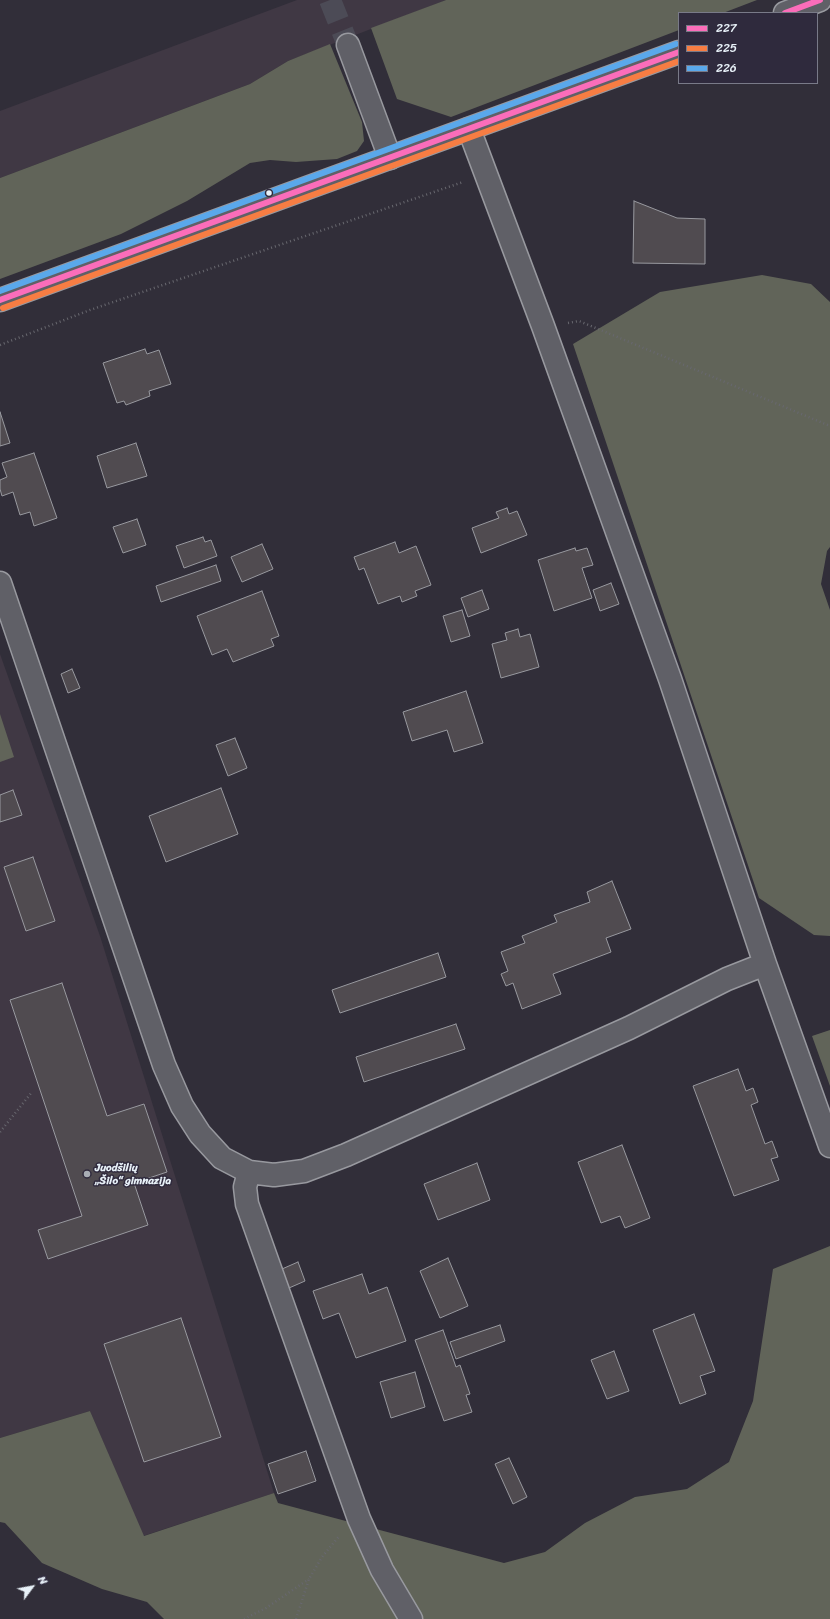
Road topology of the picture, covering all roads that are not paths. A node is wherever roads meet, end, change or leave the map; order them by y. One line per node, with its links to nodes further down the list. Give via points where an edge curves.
1 (820, 0): 2 (street)
2 (788, 12)
3 (348, 45): 6 (street)
4 (678, 52): 5 (street)
5 (469, 129): 6 (street); 9 (street, via 543,326 667,672)
6 (390, 158): 7 (street)
7 (0, 300)
8 (0, 583): 11 (street, via 164,1065 182,1106 200,1134 222,1158)
9 (765, 964): 10 (street); 11 (street, via 727,979 629,1028 339,1157 304,1171 274,1175)
10 (830, 1146)
11 (249, 1172): 12 (street, via 245,1187 247,1204 359,1519 382,1570)
12 (411, 1619)

